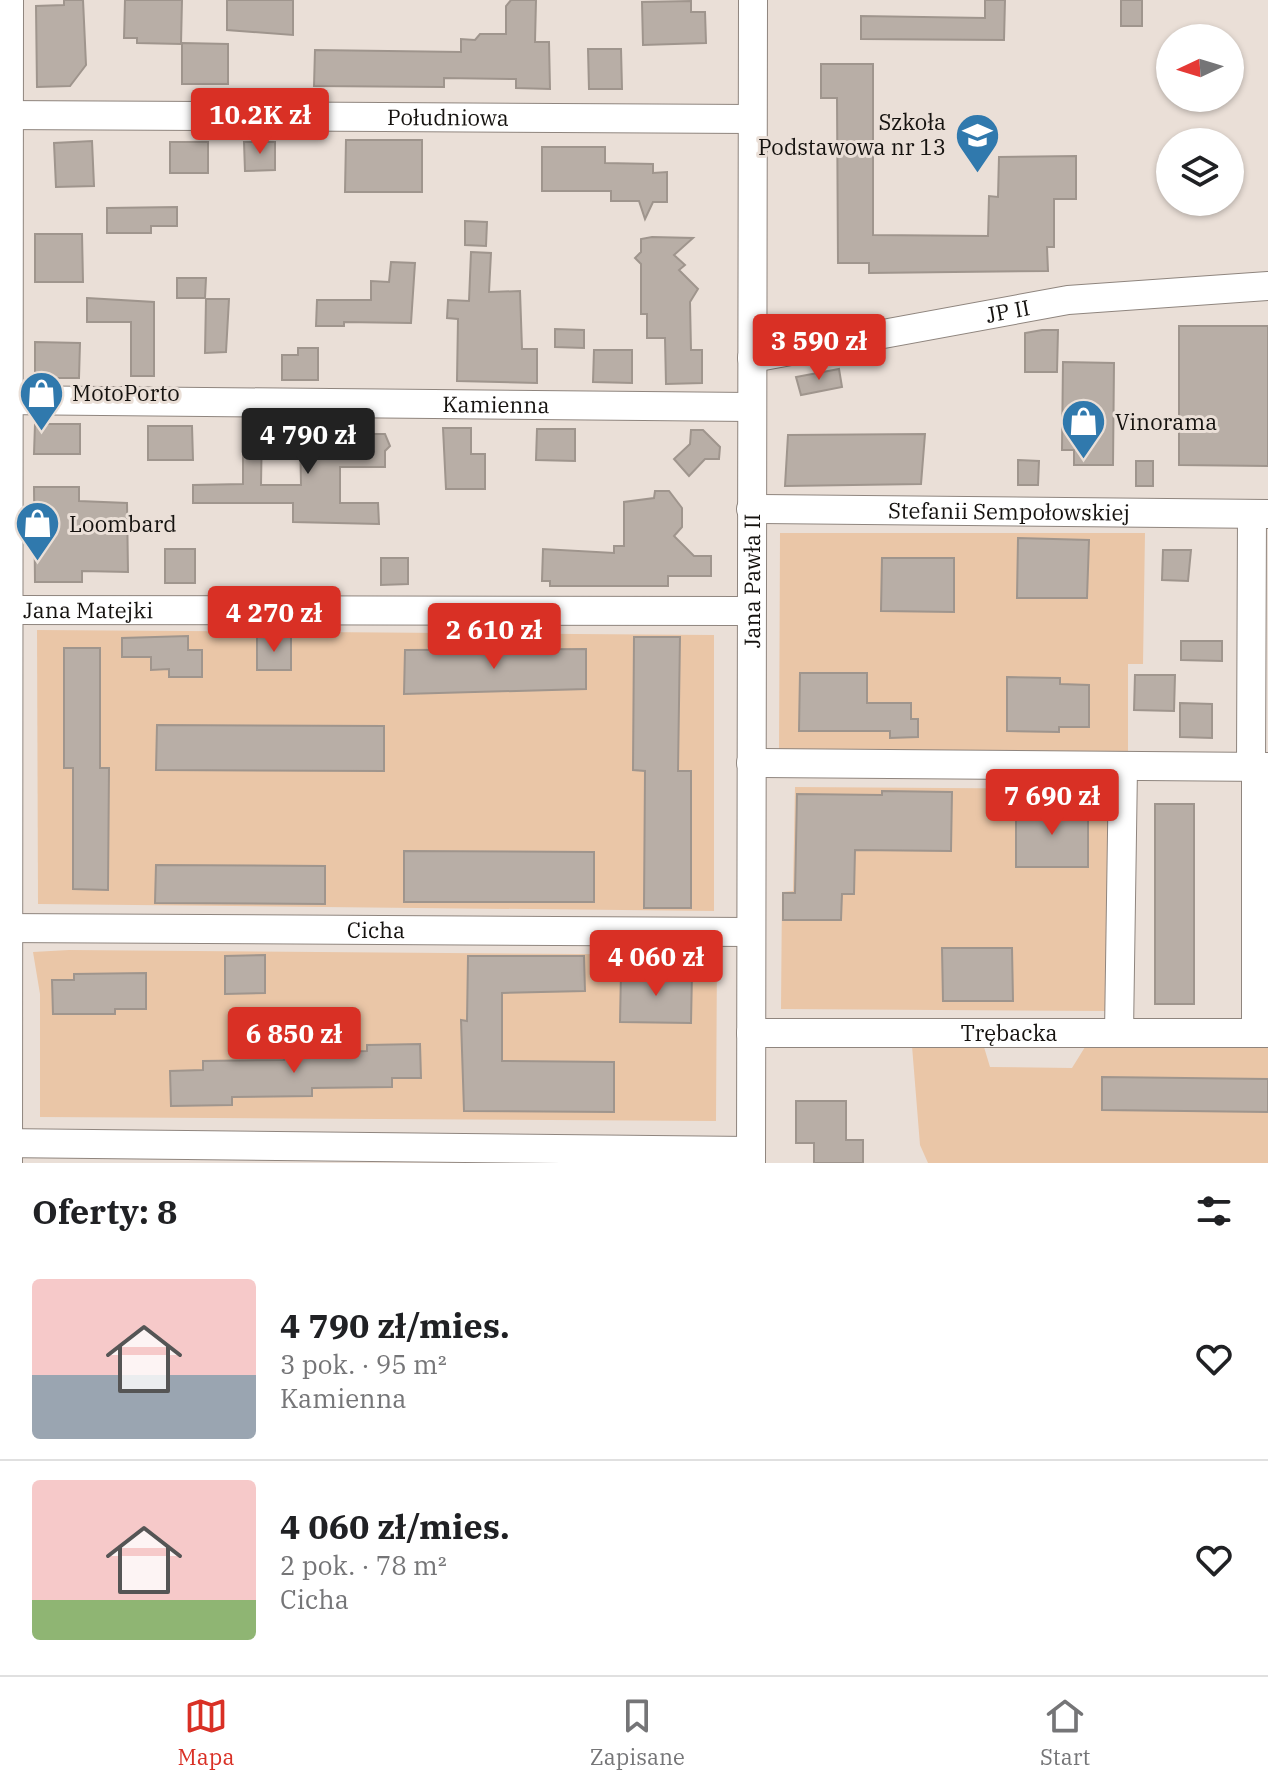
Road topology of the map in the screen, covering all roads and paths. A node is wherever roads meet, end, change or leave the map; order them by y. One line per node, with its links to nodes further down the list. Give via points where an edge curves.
1 (9, 0): 3 (street)
2 (753, 0): 4 (street, Jana Pawła II)
3 (4, 115): 4 (street, Południowa); 7 (street)
4 (752, 119): 6 (street, Jana Pawła II)
5 (1268, 286): 6 (street, JP II, via 1068,300)
6 (752, 358): 8 (street, Jana Pawła II)
7 (4, 400): 8 (street, Kamienna); 11 (street)
8 (751, 407): 9 (street, Jana Pawła II)
9 (751, 509): 10 (street, Stefanii Sempołowskiej); 12 (street, Jana Pawła II)
10 (1260, 514): 15 (street)
11 (3, 610): 12 (street, Jana Matejki); 16 (street)
12 (751, 611): 13 (street, Jana Pawła II)
13 (751, 763): 14 (street); 17 (street, Jana Pawła II)
14 (1123, 767): 15 (street); 19 (street)
15 (1258, 767): 20 (street)
16 (5, 928): 17 (street, Cicha); 21 (street)
17 (751, 932): 18 (street, Jana Pawła II)
18 (751, 1033): 19 (street, Trębacka); 22 (street, Jana Pawła II)
19 (1119, 1033): 20 (street, Trębacka)
20 (1262, 1033)
21 (5, 1150): 22 (street)
22 (750, 1157)

